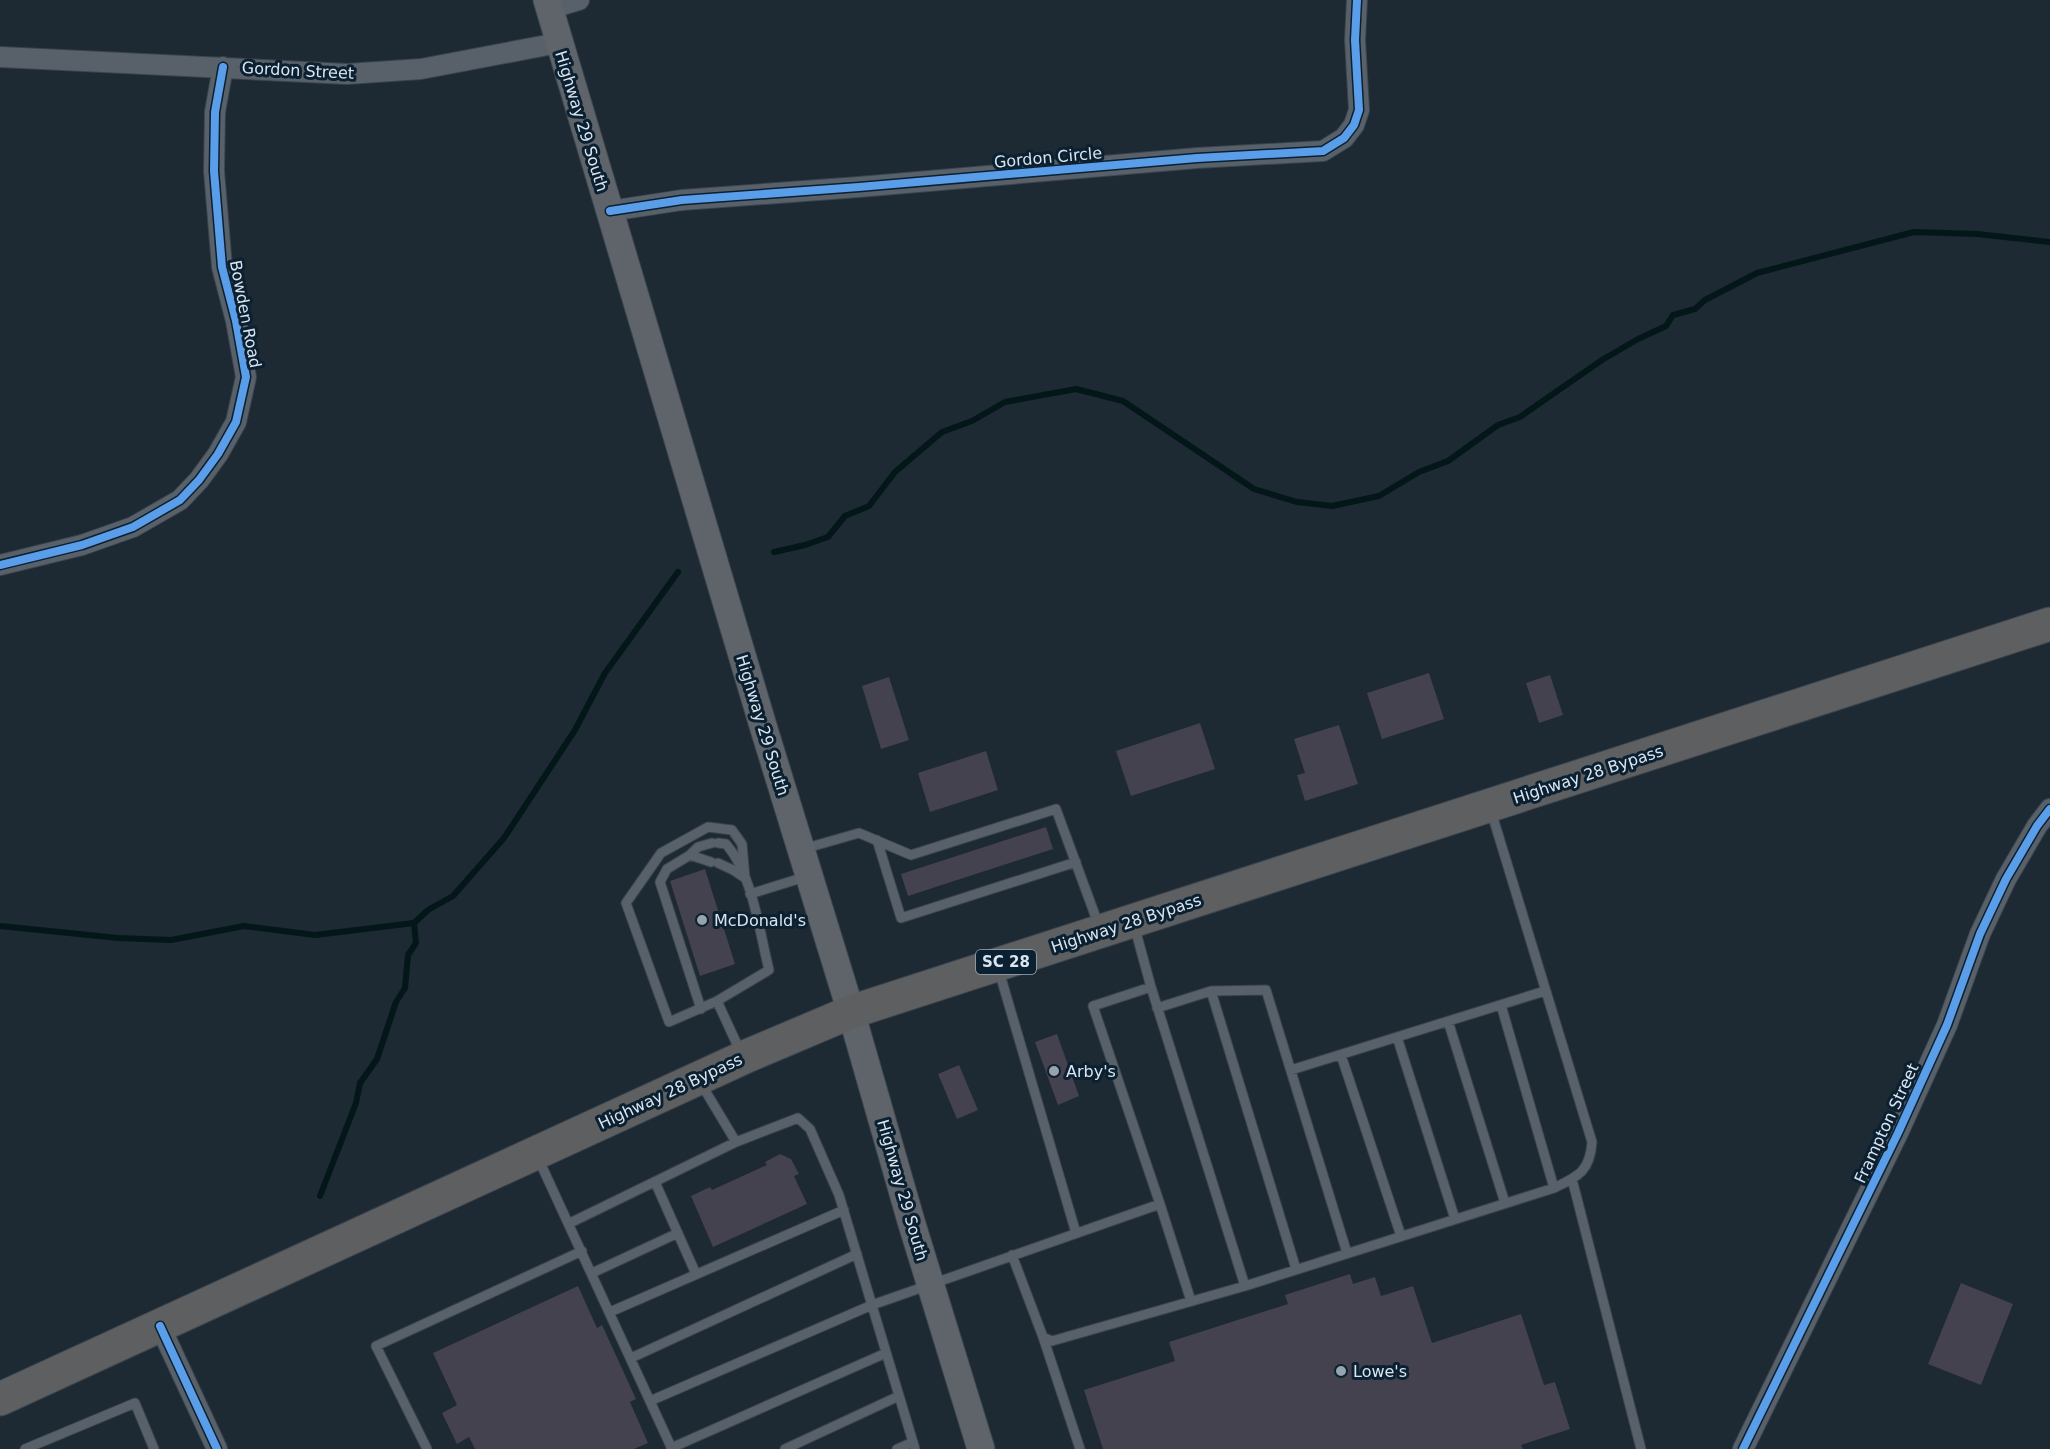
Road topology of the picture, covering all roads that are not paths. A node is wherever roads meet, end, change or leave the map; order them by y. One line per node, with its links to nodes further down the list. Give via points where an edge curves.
1 (579, 0): 3 (street)
2 (1357, 0): 7 (street, Gordon Circle, via 1359,110 1344,138 1323,151 682,200)
3 (548, 4): 4 (main road, Highway 29 South)
4 (558, 43): 6 (street, Gordon Street, via 450,65 378,73); 7 (main road, Highway 29 South)
5 (0, 57): 6 (street, Gordon Street)
6 (223, 67): 8 (street, Bowden Road, via 215,111 214,171 222,267 246,377 236,422 218,454 180,500 133,527)
7 (610, 211): 13 (main road, Highway 29 South)
8 (0, 566)
9 (2050, 624): 10 (highway, Highway 28 Bypass / SC 28)
10 (1489, 806): 19 (highway, Highway 28 Bypass / SC 28); 24 (lane)
11 (2050, 809): 79 (street, Frampton Street, via 2006,879 1898,1133)
12 (877, 840): 13 (lane, via 859,832); 15 (lane, via 911,855 1056,809); 15 (lane, via 901,918)
13 (801, 850): 16 (main road, Highway 29 South)
14 (690, 855): 17 (lane); 17 (lane, via 698,847 726,844 736,855); 27 (lane, via 667,869 660,882)
15 (1076, 862): 20 (lane)
16 (809, 876): 18 (lane); 29 (main road, Highway 29 South)
17 (746, 878): 18 (lane); 27 (lane, via 742,844 732,830 708,827 662,853 626,903 669,1022)
18 (750, 894): 25 (lane, via 769,970)
19 (1132, 921): 20 (highway, Highway 28 Bypass / SC 28); 22 (lane)
20 (1101, 931): 21 (highway, Highway 28 Bypass / SC 28)
21 (997, 965): 29 (highway, Highway 28 Bypass / SC 28); 47 (lane)
22 (1151, 987): 28 (lane); 42 (lane, via 1093,1006)
23 (1211, 991): 28 (lane); 34 (lane, via 1266,990); 53 (lane)
24 (1545, 991): 26 (lane); 38 (lane, via 1592,1142 1590,1160 1579,1176)
25 (717, 1001): 27 (lane); 33 (lane)
26 (1501, 1005): 30 (lane); 40 (lane)
27 (700, 1008)
28 (1157, 1008): 57 (lane)
29 (851, 1012): 33 (highway, Highway 28 Bypass / SC 28); 56 (main road, Highway 29 South)
30 (1448, 1021): 31 (lane); 41 (lane)
31 (1397, 1037): 32 (lane); 44 (lane)
32 (1341, 1055): 34 (lane); 48 (lane)
33 (743, 1058): 35 (highway, Highway 28 Bypass / SC 28)
34 (1291, 1071): 50 (lane)
35 (698, 1078): 36 (lane); 37 (highway, Highway 28 Bypass / SC 28)
36 (736, 1142): 39 (lane); 43 (lane, via 798,1118 810,1129)
37 (536, 1153): 45 (lane); 61 (highway, Highway 28 Bypass / SC 28)
38 (1572, 1179): 40 (lane); 78 (lane)
39 (655, 1182): 45 (lane); 46 (lane)
40 (1554, 1188): 41 (lane)
41 (1505, 1203): 44 (lane)
42 (1160, 1204): 47 (lane); 58 (lane)
43 (844, 1210): 51 (lane); 55 (lane)
44 (1455, 1219): 48 (lane)
45 (570, 1223): 49 (lane)
46 (678, 1233): 54 (lane); 55 (lane)
47 (1076, 1233): 52 (lane)
48 (1401, 1236): 50 (lane)
49 (582, 1251): 54 (lane); 72 (lane, via 376,1346)
50 (1347, 1253): 53 (lane)
51 (857, 1254): 59 (lane); 64 (lane)
52 (1012, 1255): 56 (lane); 62 (lane)
53 (1296, 1269): 57 (lane)
54 (592, 1273): 60 (lane)
55 (696, 1274): 60 (lane)
56 (930, 1283): 59 (lane); 76 (main road, Highway 29 South)
57 (1245, 1286): 58 (lane)
58 (1191, 1301): 62 (lane, via 1052,1341)
59 (872, 1305): 63 (lane); 67 (lane)
60 (610, 1311): 64 (lane)
61 (160, 1326): 66 (highway, Highway 28 Bypass / SC 28); 69 (street)
62 (1043, 1337): 77 (lane)
63 (886, 1353): 65 (lane); 73 (lane)
64 (631, 1358): 67 (lane)
65 (899, 1396): 68 (lane); 74 (lane)
66 (0, 1399)
67 (650, 1401): 73 (lane)
68 (914, 1446): 75 (lane)
69 (215, 1448)
70 (25, 1449): 71 (lane, via 135,1403)
71 (154, 1449)
72 (427, 1449)
73 (672, 1449)
74 (785, 1449)
75 (897, 1449)
76 (981, 1449)
77 (1080, 1449)
78 (1641, 1449)
79 (1743, 1449)

